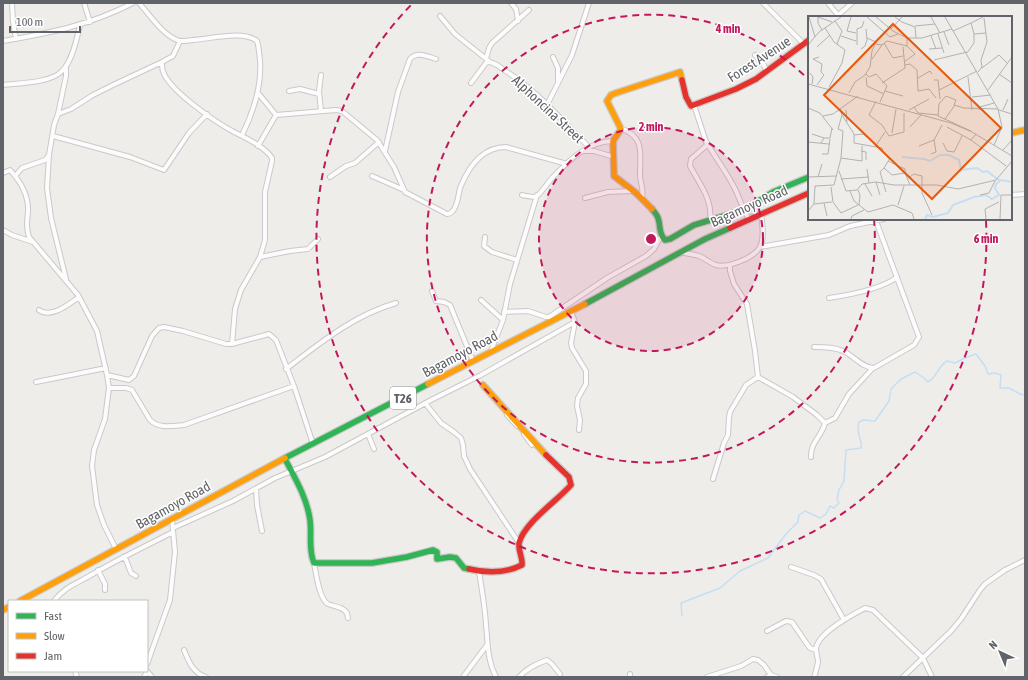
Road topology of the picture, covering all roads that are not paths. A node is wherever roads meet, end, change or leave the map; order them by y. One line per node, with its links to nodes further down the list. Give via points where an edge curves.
1 (12, 3): 16 (street)
2 (84, 3): 14 (street)
3 (133, 3): 14 (street)
4 (139, 3): 18 (street, via 161,28)
5 (511, 3): 13 (street, via 516,9)
6 (589, 3): 30 (street, via 572,55)
7 (763, 3): 20 (street)
8 (828, 3): 12 (street)
9 (852, 3): 12 (street)
10 (529, 10): 13 (street)
11 (440, 16): 24 (street, Alphoncina Street, via 455,34)
12 (837, 16)
13 (518, 21): 24 (street, via 492,43)
14 (90, 22): 15 (street)
15 (80, 25): 16 (street); 26 (street)
16 (16, 39): 17 (street)
17 (3, 41)
18 (180, 41): 25 (street, via 174,56); 33 (street, via 238,36 257,41 260,63)
19 (808, 41): 20 (main road, Forest Avenue)
20 (804, 44): 27 (main road, Forest Avenue)
21 (755, 55): 27 (street)
22 (553, 57): 30 (street, via 558,68)
23 (436, 59): 51 (street, via 418,54 410,59 398,92)
24 (488, 60): 29 (street); 35 (street, Alphoncina Street, via 519,80)
25 (162, 62): 38 (street); 39 (street, via 163,71 174,88)
26 (66, 67): 31 (street, via 61,73 47,78); 38 (street)
27 (767, 71): 36 (main road, Forest Avenue, via 736,89)
28 (321, 75): 34 (street)
29 (471, 83)
30 (558, 84): 35 (street)
31 (3, 85)
32 (289, 91): 34 (street, via 300,89)
33 (258, 93): 40 (street); 44 (street)
34 (319, 94): 37 (street)
35 (547, 105): 50 (street, Alphoncina Street)
36 (694, 105): 41 (main road, via 688,102 682,74 678,72 611,95 608,105); 48 (street)
37 (321, 111): 40 (street); 47 (street, via 344,112)
38 (58, 114): 45 (street)
39 (207, 114): 44 (street); 45 (street, via 189,133 164,170 130,157)
40 (276, 115): 49 (street)
41 (620, 128): 46 (main road); 69 (street, via 630,131 638,140)
42 (1025, 130): 43 (main road)
43 (1013, 132)
44 (242, 135): 49 (street)
45 (52, 136): 53 (street)
46 (612, 141): 50 (street, via 599,142); 54 (main road)
47 (379, 142): 51 (street); 59 (street, via 355,163)
48 (707, 143): 70 (street, via 732,183); 73 (street, via 706,147 691,159 690,166 706,194 712,212)
49 (258, 146): 83 (street, via 272,161 265,192 265,240)
50 (589, 147): 52 (street)
51 (385, 151): 61 (street)
52 (583, 151): 54 (street, via 594,151); 55 (street)
53 (49, 155): 57 (street, via 45,160 22,168); 87 (street, via 47,188 51,218)
54 (614, 157): 62 (main road, via 614,176)
55 (567, 164): 61 (street, via 506,148 492,149 466,174 457,203 449,214 444,214); 66 (street)
56 (3, 173): 57 (street, via 10,170)
57 (15, 176): 80 (street, via 27,200 26,225 29,237)
58 (372, 176): 61 (street)
59 (330, 177)
60 (808, 177): 70 (main road, via 773,192)
61 (404, 190)
62 (633, 191): 68 (street, via 608,192); 69 (main road)
63 (808, 193): 71 (main road, Bagamoyo Road / T26)
64 (1025, 194): 67 (street)
65 (522, 195): 66 (street)
66 (538, 195): 84 (street)
67 (1012, 195)
68 (586, 198)
69 (642, 198): 77 (main road, via 658,218)
70 (744, 210): 72 (street); 73 (main road)
71 (761, 213): 72 (main road, Bagamoyo Road / T26); 81 (street)
72 (749, 219): 82 (main road, Bagamoyo Road / T26)
73 (710, 220): 77 (main road, via 694,225 667,240)
74 (880, 220): 75 (street)
75 (876, 221): 81 (street, via 850,226 829,235); 86 (street)
76 (3, 230): 80 (street)
77 (661, 236): 95 (street, via 654,249 646,256 602,281 549,317 528,311)
78 (485, 237): 84 (street, via 484,246 489,251)
79 (318, 239): 83 (street, via 308,249)
80 (34, 242): 87 (street)
81 (760, 247): 85 (street, via 748,257)
82 (680, 252): 85 (street, via 700,256 715,264); 94 (main road, Bagamoyo Road / T26)
83 (260, 257): 98 (street, via 241,290 235,309)
84 (517, 260): 95 (street)
85 (730, 265): 107 (street, via 734,284 747,304)
86 (897, 277): 90 (street, via 858,293); 103 (street, via 919,337 918,341)
87 (66, 279): 89 (street)
88 (432, 291): 101 (street, via 436,301 450,305)
89 (79, 297): 93 (street, via 52,312); 102 (street, via 97,331)
90 (829, 298)
91 (480, 300): 96 (street)
92 (396, 304): 104 (street, via 370,313 344,327)
93 (40, 310)
94 (571, 311): 97 (street); 100 (main road, Bagamoyo Road / T26)
95 (504, 312): 96 (street)
96 (503, 320): 100 (street)
97 (575, 322): 106 (street); 114 (street, via 572,348 586,370 586,384 578,398 577,406)
98 (232, 344): 104 (street, via 267,334 272,335); 105 (street, via 219,343 183,331 159,328 152,336 134,376 129,380)
99 (814, 347): 103 (street, via 842,351)
100 (491, 351): 101 (main road, Bagamoyo Road / T26)
101 (474, 360): 116 (main road, Bagamoyo Road / T26)
102 (106, 368): 105 (street); 108 (street)
103 (874, 368): 113 (street, via 849,394 835,418)
104 (286, 369): 110 (street)
105 (108, 375): 111 (street)
106 (477, 377): 109 (street); 112 (street)
107 (758, 377): 113 (street, via 793,397); 122 (street, via 746,385 730,412 728,435)
108 (36, 382)
109 (483, 385): 117 (street); 127 (main road, via 571,481 569,488 522,535)
110 (294, 386): 111 (street, via 184,425 170,427 154,424 132,390); 116 (street)
111 (108, 388): 128 (street, via 105,419 94,450 92,466 97,505)
112 (425, 403): 115 (street); 127 (street, via 441,423 461,438 464,456 470,469)
113 (825, 423): 119 (street, via 812,445)
114 (579, 430)
115 (368, 434): 118 (street); 121 (street)
116 (313, 445): 120 (main road, Bagamoyo Road / T26)
117 (532, 445)
118 (374, 449)
119 (811, 457)
120 (285, 459): 121 (main road); 124 (main road, Bagamoyo Road / T26)
121 (291, 471): 123 (street); 131 (main road, via 309,515 312,529 310,548)
122 (714, 479)
123 (256, 489): 125 (street); 126 (street)
124 (172, 519): 125 (street); 128 (main road, Bagamoyo Road / T26)
125 (173, 530): 129 (street); 146 (street, via 175,552 170,600)
126 (262, 531)
127 (519, 543): 134 (main road, via 522,559 520,567)
128 (116, 549): 137 (main road, Bagamoyo Road / T26)
129 (123, 557): 133 (street); 135 (street, via 131,573)
130 (1025, 560): 145 (street, via 985,584 961,619)
131 (314, 563): 134 (main road, via 372,563 433,550 437,552 437,558 455,558 464,568); 139 (street, via 324,601 344,609)
132 (790, 567): 140 (street, via 821,579)
133 (98, 570): 136 (street); 138 (street, via 64,590)
134 (479, 572): 142 (street)
135 (136, 576)
136 (105, 590)
137 (22, 600)
138 (55, 600)
139 (348, 618)
140 (844, 620): 144 (street, via 821,639); 145 (street, via 865,608 870,608)
141 (768, 631): 144 (street, via 789,620 810,648)
142 (487, 645): 150 (street); 151 (street)
143 (184, 650): 149 (street, via 198,674)
144 (816, 650): 155 (street, via 818,662)
145 (923, 658): 156 (street); 157 (street)
146 (148, 661)
147 (560, 674): 152 (street, via 547,660 527,669)
148 (769, 676): 153 (street, via 764,665 754,659); 154 (street)
149 (206, 677)
150 (463, 677)
151 (496, 677)
152 (519, 677)
153 (707, 677)
154 (777, 677)
155 (814, 677)
156 (903, 677)
157 (932, 677)

